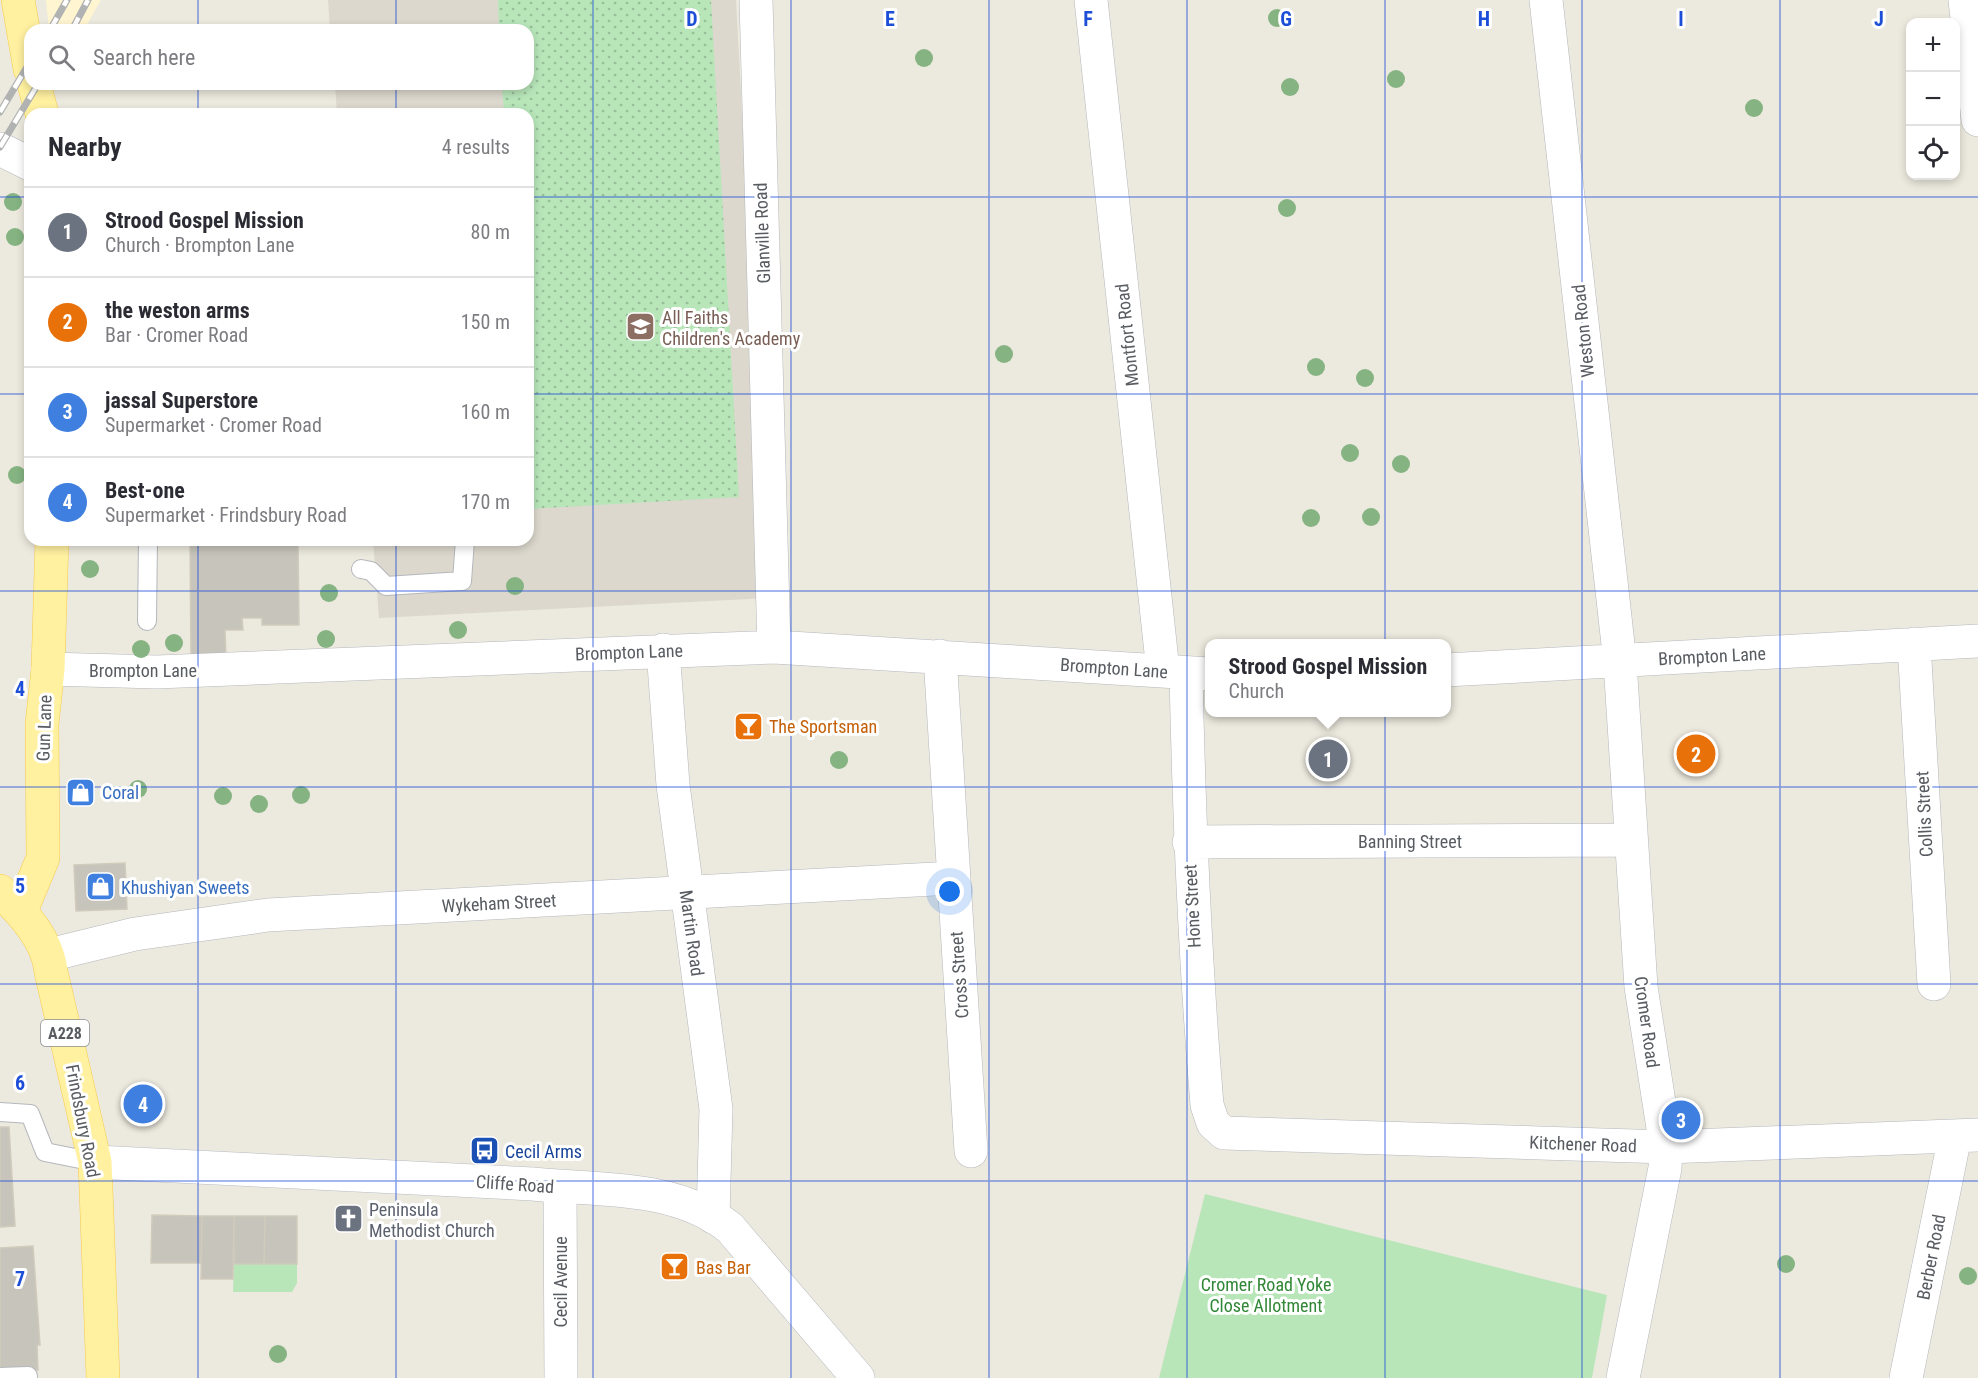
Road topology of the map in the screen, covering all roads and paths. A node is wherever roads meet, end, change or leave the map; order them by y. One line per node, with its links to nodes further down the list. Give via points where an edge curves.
1 (18, 0): 6 (main road)
2 (756, 0): 19 (street, Glanville Road)
3 (1090, 0): 25 (street, Montfort Road)
4 (1546, 0): 22 (street, Weston Road)
5 (1965, 0): 9 (street)
6 (24, 34)
7 (36, 90): 8 (main road)
8 (40, 108)
9 (1978, 120)
10 (0, 149): 11 (street)
11 (24, 161)
12 (52, 546): 23 (main road, Gun Lane / A228)
13 (148, 546): 16 (lane)
14 (465, 546): 15 (lane, via 462,581 386,586 370,571)
15 (361, 569)
16 (147, 621)
17 (1978, 641): 18 (street, Brompton Lane)
18 (1914, 644): 22 (street, Brompton Lane); 32 (street, Collis Street)
19 (774, 646): 20 (street, Brompton Lane); 21 (street, Brompton Lane)
20 (663, 650): 23 (street, Brompton Lane, via 157,672); 29 (street, Martin Road)
21 (940, 656): 25 (street, Brompton Lane); 28 (street, Cross Street)
22 (1620, 662): 24 (street, Brompton Lane); 26 (street, Cromer Road)
23 (48, 669): 30 (main road, Gun Lane / A228, via 42,724 43,858)
24 (1451, 670)
25 (1186, 672): 27 (street, Hone Street)
26 (1630, 840): 27 (street, Banning Street); 36 (street, Cromer Road, via 1641,987)
27 (1189, 842): 34 (street, Hone Street, via 1207,1105 1213,1123)
28 (953, 878): 29 (street, Wykeham Street); 37 (street, Cross Street)
29 (686, 894): 31 (street, Wykeham Street, via 268,915 135,934); 40 (street, Martin Road, via 716,1108)
30 (11, 901): 31 (main road, Frindsbury Road / A228)
31 (49, 955): 38 (main road, Frindsbury Road / A228)
32 (1934, 984)
33 (0, 1112): 38 (lane, via 30,1114 45,1152)
34 (1224, 1133): 36 (street, Kitchener Road)
35 (1966, 1135): 36 (street, Kitchener Road); 47 (street, Berber Road)
36 (1666, 1147): 46 (street, Cromer Road)
37 (971, 1151)
38 (95, 1162): 39 (street, Cliffe Road); 44 (main road, Frindsbury Road / A228)
39 (561, 1187): 40 (street, Cliffe Road, via 653,1195 690,1205); 45 (street, Cecil Avenue)
40 (713, 1217): 43 (street, Cliffe Road, via 730,1228)
41 (28, 1376): 42 (lane)
42 (0, 1377)
43 (855, 1377)
44 (103, 1378)
45 (561, 1378)
46 (1623, 1378)
47 (1906, 1378)

